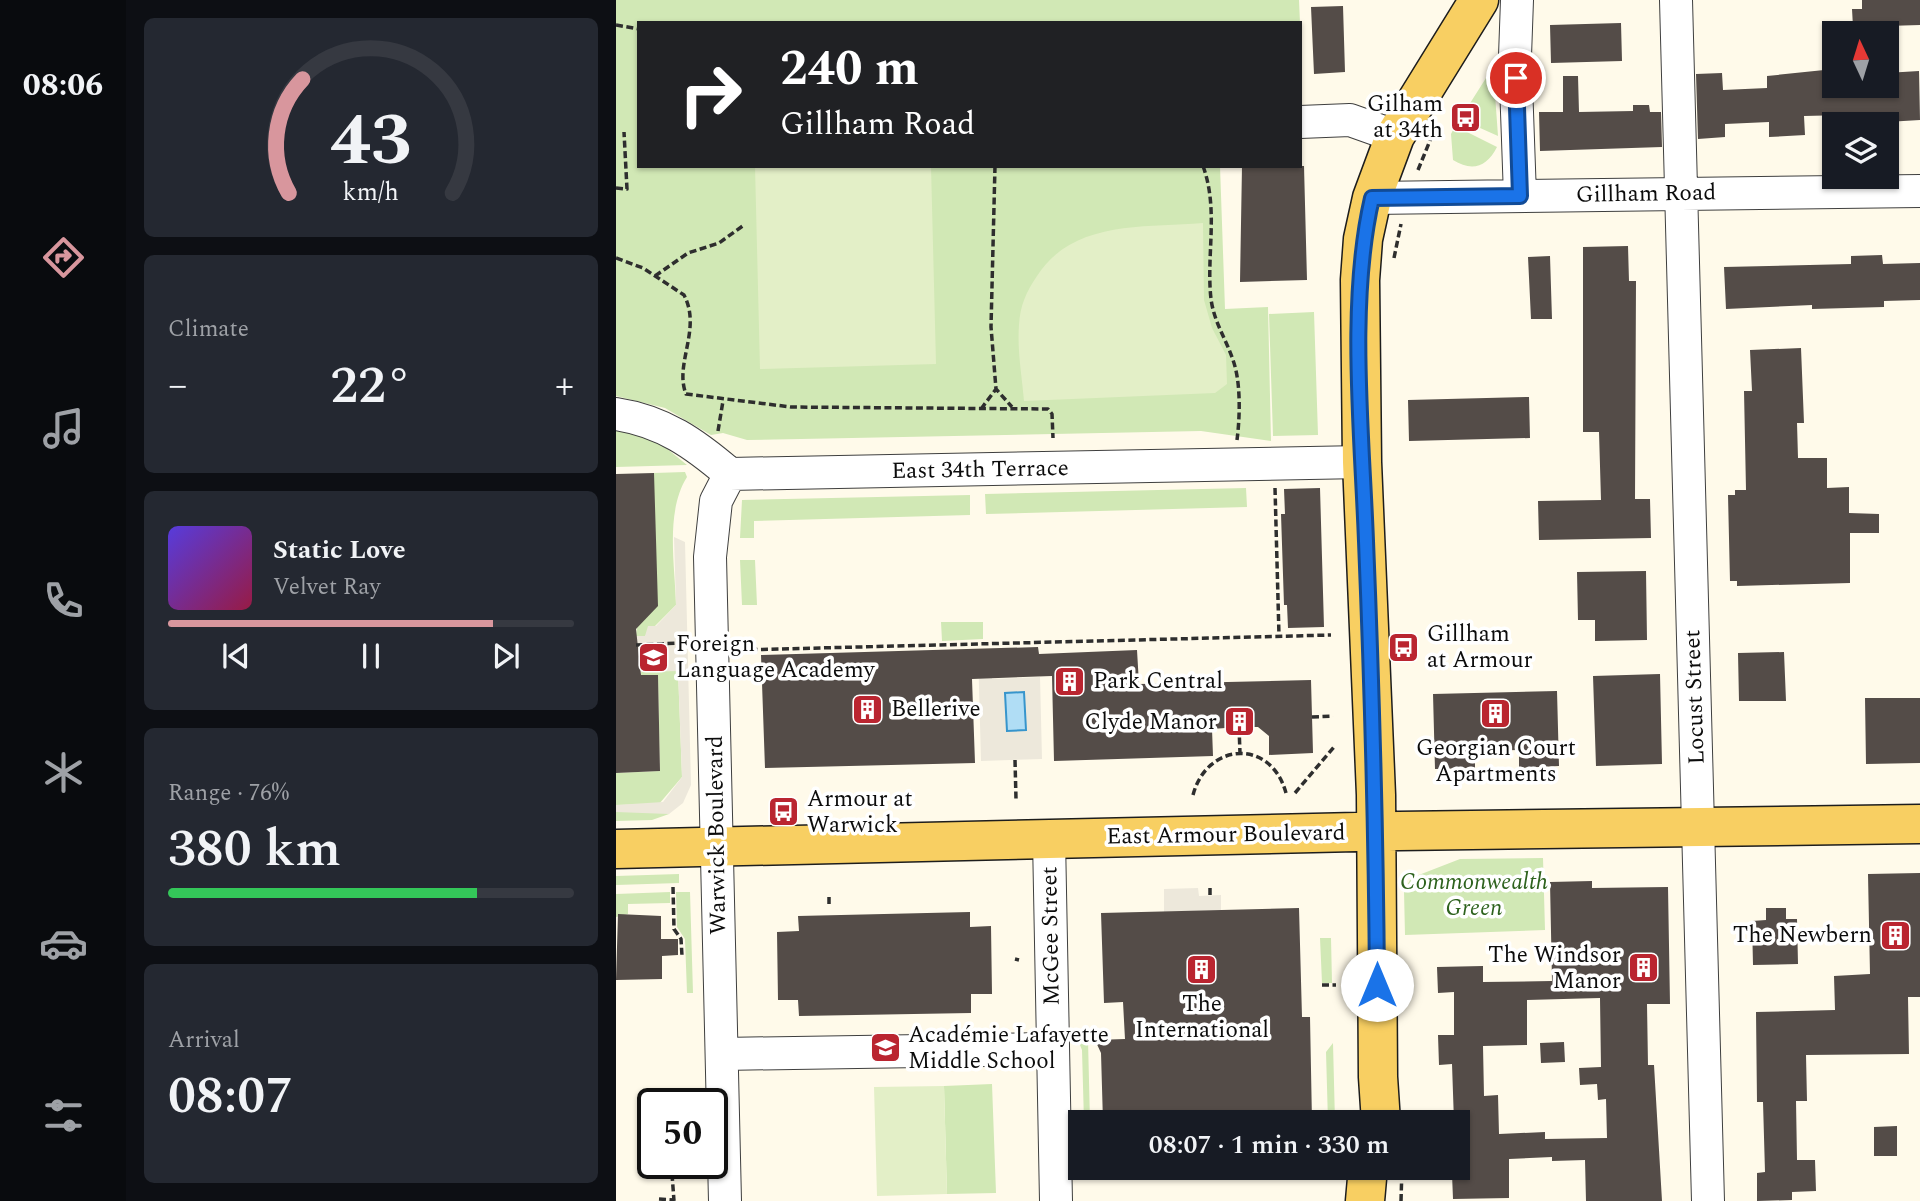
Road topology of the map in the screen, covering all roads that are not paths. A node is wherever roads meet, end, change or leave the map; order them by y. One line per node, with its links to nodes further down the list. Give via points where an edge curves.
1 (1479, 0): 5 (main road)
2 (1517, 0): 8 (street)
3 (1676, 0): 7 (street, Locust Street)
4 (1302, 122): 5 (street, via 1350,120)
5 (1395, 136): 9 (main road)
6 (1920, 191): 7 (street, Gillham Road)
7 (1680, 194): 8 (street, Gillham Road); 14 (street, Locust Street)
8 (1520, 196): 9 (street, Gillham Road)
9 (1390, 198): 11 (main road, via 1363,239)
10 (616, 414): 12 (street, via 646,419 694,443)
11 (1362, 462): 12 (street, East 34th Terrace); 15 (main road)
12 (730, 474): 17 (street, Warwick Boulevard, via 716,501 710,557)
13 (1920, 824): 14 (main road, East Armour Boulevard)
14 (1699, 828): 15 (main road, East Armour Boulevard); 30 (street, Locust Street)
15 (1376, 832): 16 (main road, East Armour Boulevard); 21 (main road)
16 (1049, 839): 17 (main road, East Armour Boulevard); 19 (street, McGee Street)
17 (717, 847): 18 (main road, East Armour Boulevard); 20 (street, Warwick Boulevard)
18 (616, 849)
19 (1053, 1049): 20 (street); 27 (street, McGee Street)
20 (722, 1054): 26 (street, Warwick Boulevard)
21 (1378, 1077): 22 (main road); 23 (main road)
22 (1374, 1110)
23 (1380, 1110)
24 (1367, 1180): 28 (main road)
25 (1385, 1180): 29 (main road)
26 (725, 1201)
27 (1056, 1201)
28 (1365, 1201)
29 (1384, 1201)
30 (1708, 1201)

